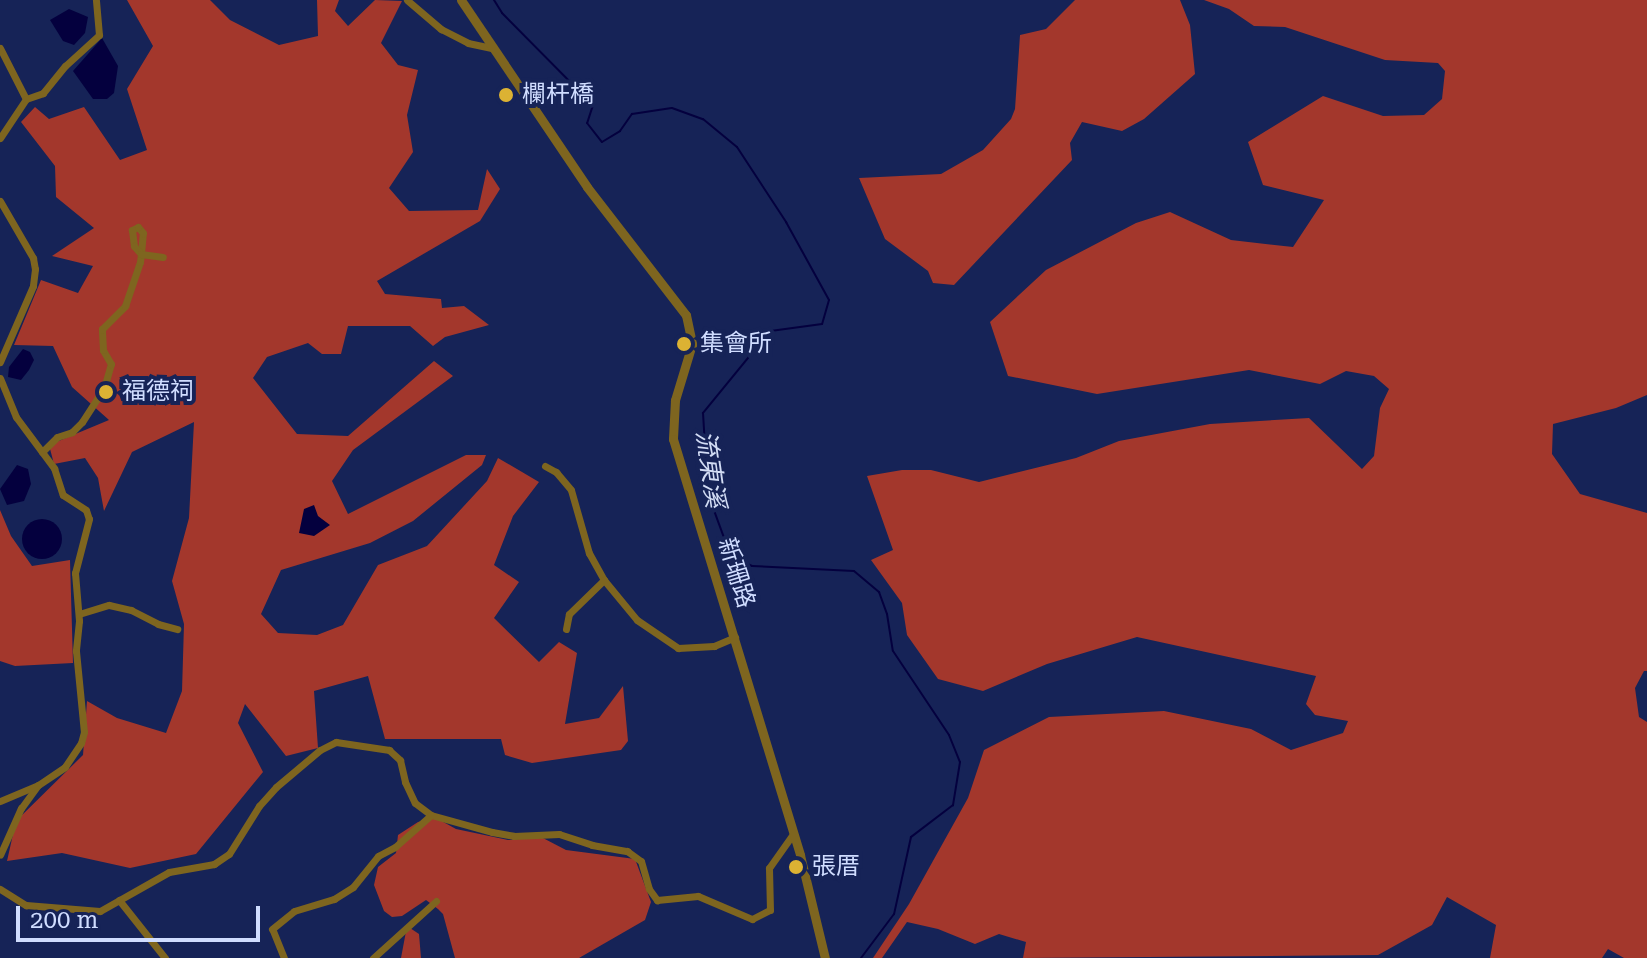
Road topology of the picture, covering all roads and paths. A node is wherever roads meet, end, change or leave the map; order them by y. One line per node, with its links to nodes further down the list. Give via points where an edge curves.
1 (96, 0): 6 (street, via 99,35 43,93)
2 (407, 0): 5 (street, via 441,29)
3 (461, 0): 5 (street, 新珊路)
4 (0, 48): 6 (street)
5 (491, 48): 18 (street, 新珊路, via 587,187 686,315 692,344 675,400 673,439)
6 (26, 99): 7 (street)
7 (0, 138)
8 (1, 205): 10 (street, via 35,269 33,286)
9 (163, 257): 12 (street, via 141,254 125,306 102,329 103,350 111,364 104,388 82,422)
10 (0, 362)
11 (0, 378): 12 (street, via 16,417)
12 (42, 452): 15 (street, via 62,482 63,495 86,510 89,519 75,573)
13 (545, 466): 14 (street, via 571,490 589,553)
14 (604, 580): 17 (street, via 569,614); 18 (street, via 637,620 678,648 714,646)
15 (79, 614): 16 (street, via 117,607); 19 (street, via 76,651 84,732 65,767)
16 (177, 629)
17 (566, 629)
18 (735, 637): 22 (street, 新珊路)
19 (38, 785): 20 (street); 23 (street)
20 (0, 801)
21 (431, 815): 22 (street, via 503,834 559,834 627,851 641,861 657,900 698,896 752,919 770,910 769,868); 25 (street, via 415,803 400,760 389,750 336,742 276,787 223,860 169,872); 28 (street, via 378,856 353,887 294,911 272,929)
22 (793, 834): 30 (street, 新珊路)
23 (0, 855)
24 (0, 889): 25 (street, via 26,905 100,911)
25 (119, 900): 27 (street)
26 (436, 901): 29 (street)
27 (165, 958)
28 (284, 958)
29 (373, 958)
30 (825, 958)

